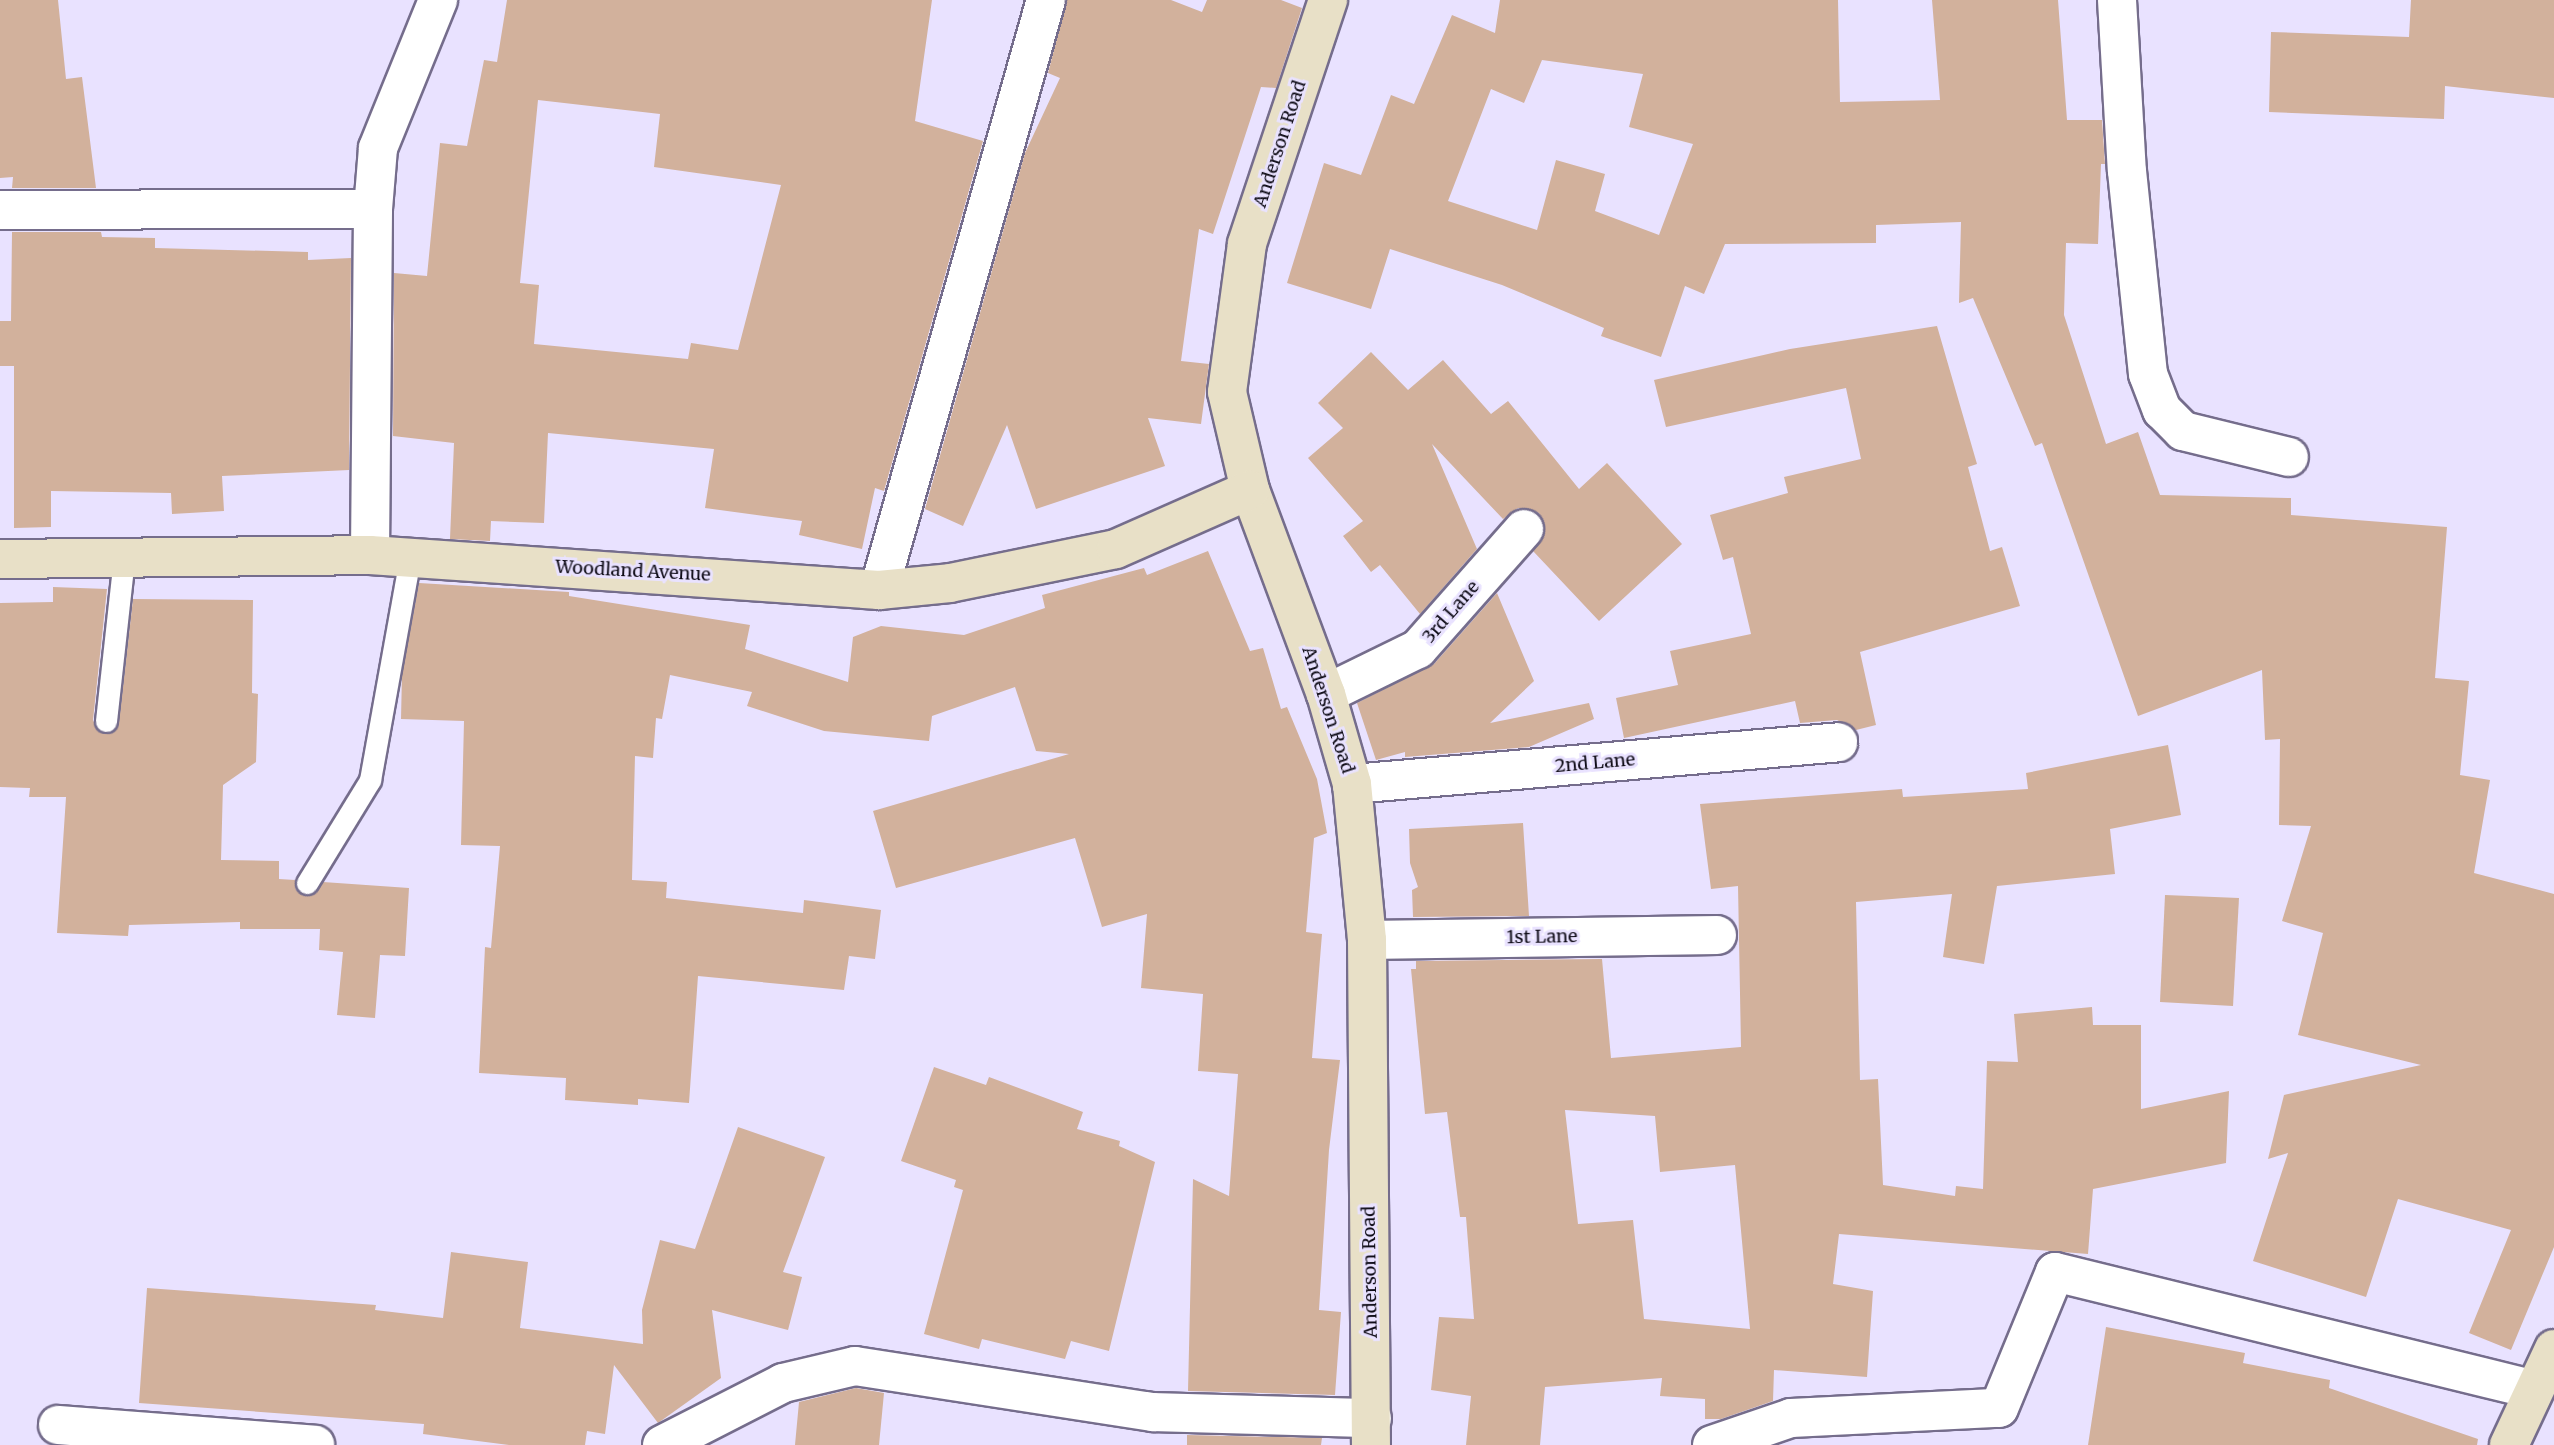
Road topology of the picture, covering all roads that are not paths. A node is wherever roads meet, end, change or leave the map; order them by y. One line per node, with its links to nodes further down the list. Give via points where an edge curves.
1 (438, 0): 5 (street, via 378,148)
2 (1046, 0): 14 (street)
3 (1328, 0): 8 (main road, Anderson Road, via 1247,244 1227,392)
4 (2117, 0): 7 (street, via 2127,171 2148,374 2162,410 2183,431)
5 (373, 209): 6 (street); 10 (street)
6 (0, 210)
7 (2289, 457)
8 (1250, 489): 14 (main road, Woodland Avenue, via 1116,549 950,583); 15 (main road, Anderson Road)
9 (1524, 529): 15 (street, 3rd Lane, via 1418,649)
10 (370, 555): 11 (main road, Woodland Avenue); 12 (main road, Woodland Avenue)
11 (124, 557): 13 (main road, Woodland Avenue); 16 (lane)
12 (410, 557): 14 (main road, Woodland Avenue); 19 (lane, via 370,780)
13 (0, 559)
14 (879, 590)
15 (1326, 694): 18 (main road, Anderson Road)
16 (106, 722)
17 (1838, 742): 18 (street, 2nd Lane)
18 (1352, 784): 21 (main road, Anderson Road)
19 (307, 883)
20 (1717, 935): 21 (street, 1st Lane)
21 (1367, 940): 25 (main road, Anderson Road)
22 (2554, 1349): 23 (main road)
23 (2532, 1390): 28 (street, via 2054,1272 1999,1408 1791,1419); 29 (main road)
24 (58, 1425): 26 (street)
25 (1371, 1432): 27 (street, via 1153,1412 855,1366 783,1383)
26 (314, 1445)
27 (662, 1445)
28 (1712, 1445)
29 (2508, 1445)

